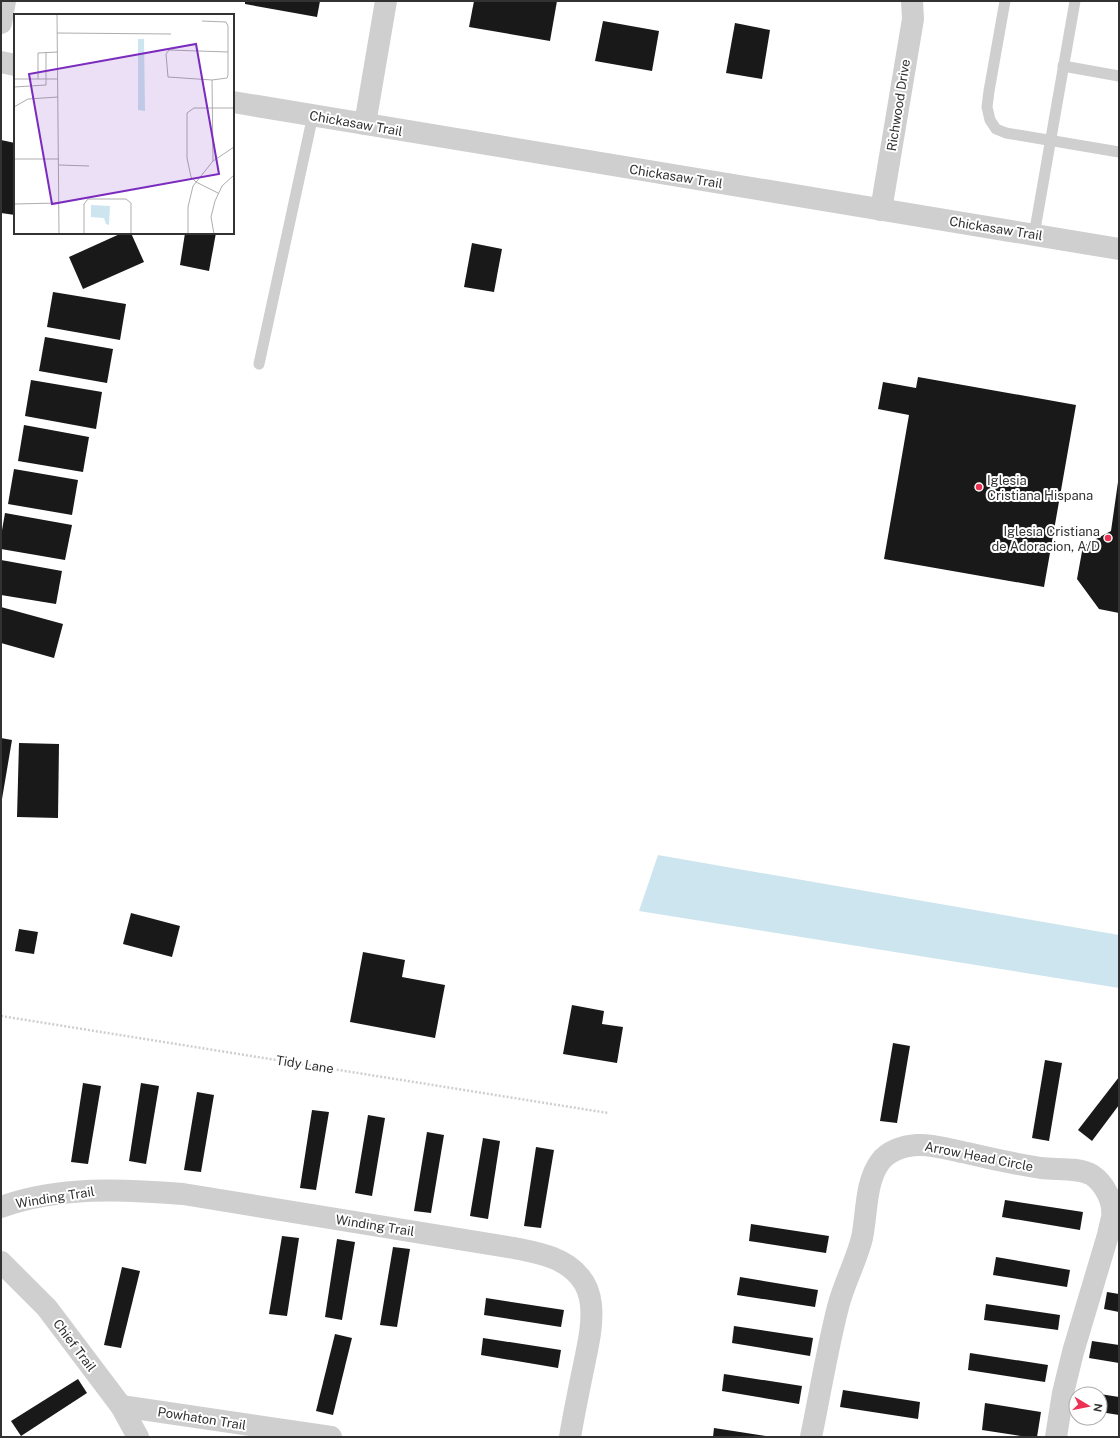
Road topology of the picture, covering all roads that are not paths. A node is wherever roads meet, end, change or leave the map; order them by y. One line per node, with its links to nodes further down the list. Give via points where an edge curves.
1 (5, 1): 6 (street)
2 (386, 1): 13 (street)
3 (912, 1): 16 (street, Richwood Drive, via 913,19)
4 (1004, 1): 14 (lane, via 987,107 990,120 996,129 1006,133)
5 (1075, 1): 9 (lane)
6 (1, 23)
7 (1, 62): 8 (street)
8 (14, 65)
9 (1063, 66): 10 (lane); 14 (lane)
10 (1119, 76)
11 (234, 102): 12 (street, Chickasaw Trail)
12 (313, 115): 13 (street, Chickasaw Trail); 19 (lane)
13 (365, 124): 16 (street, Chickasaw Trail)
14 (1050, 140): 15 (lane); 17 (lane)
15 (1119, 152)
16 (882, 210): 17 (street, Chickasaw Trail)
17 (1034, 235): 18 (street, Chickasaw Trail)
18 (1119, 249)
19 (259, 364)
20 (1, 1207): 25 (street, Winding Trail, via 20,1200 73,1192 102,1190 183,1194 514,1248 555,1258 580,1277 588,1291 591,1304 591,1328)
21 (1, 1262): 22 (street, Chief Trail, via 47,1308)
22 (120, 1406): 23 (street, Chief Trail); 24 (street, Powhaton Trail)
23 (138, 1437)
24 (331, 1437)
25 (570, 1437)
26 (811, 1437): 27 (street, Arrow Head Circle, via 838,1307 862,1239 873,1177 880,1162 890,1153 901,1147 918,1145 1014,1164 1081,1171 1092,1175 1110,1199 1112,1216 1073,1352)
27 (1056, 1437)

